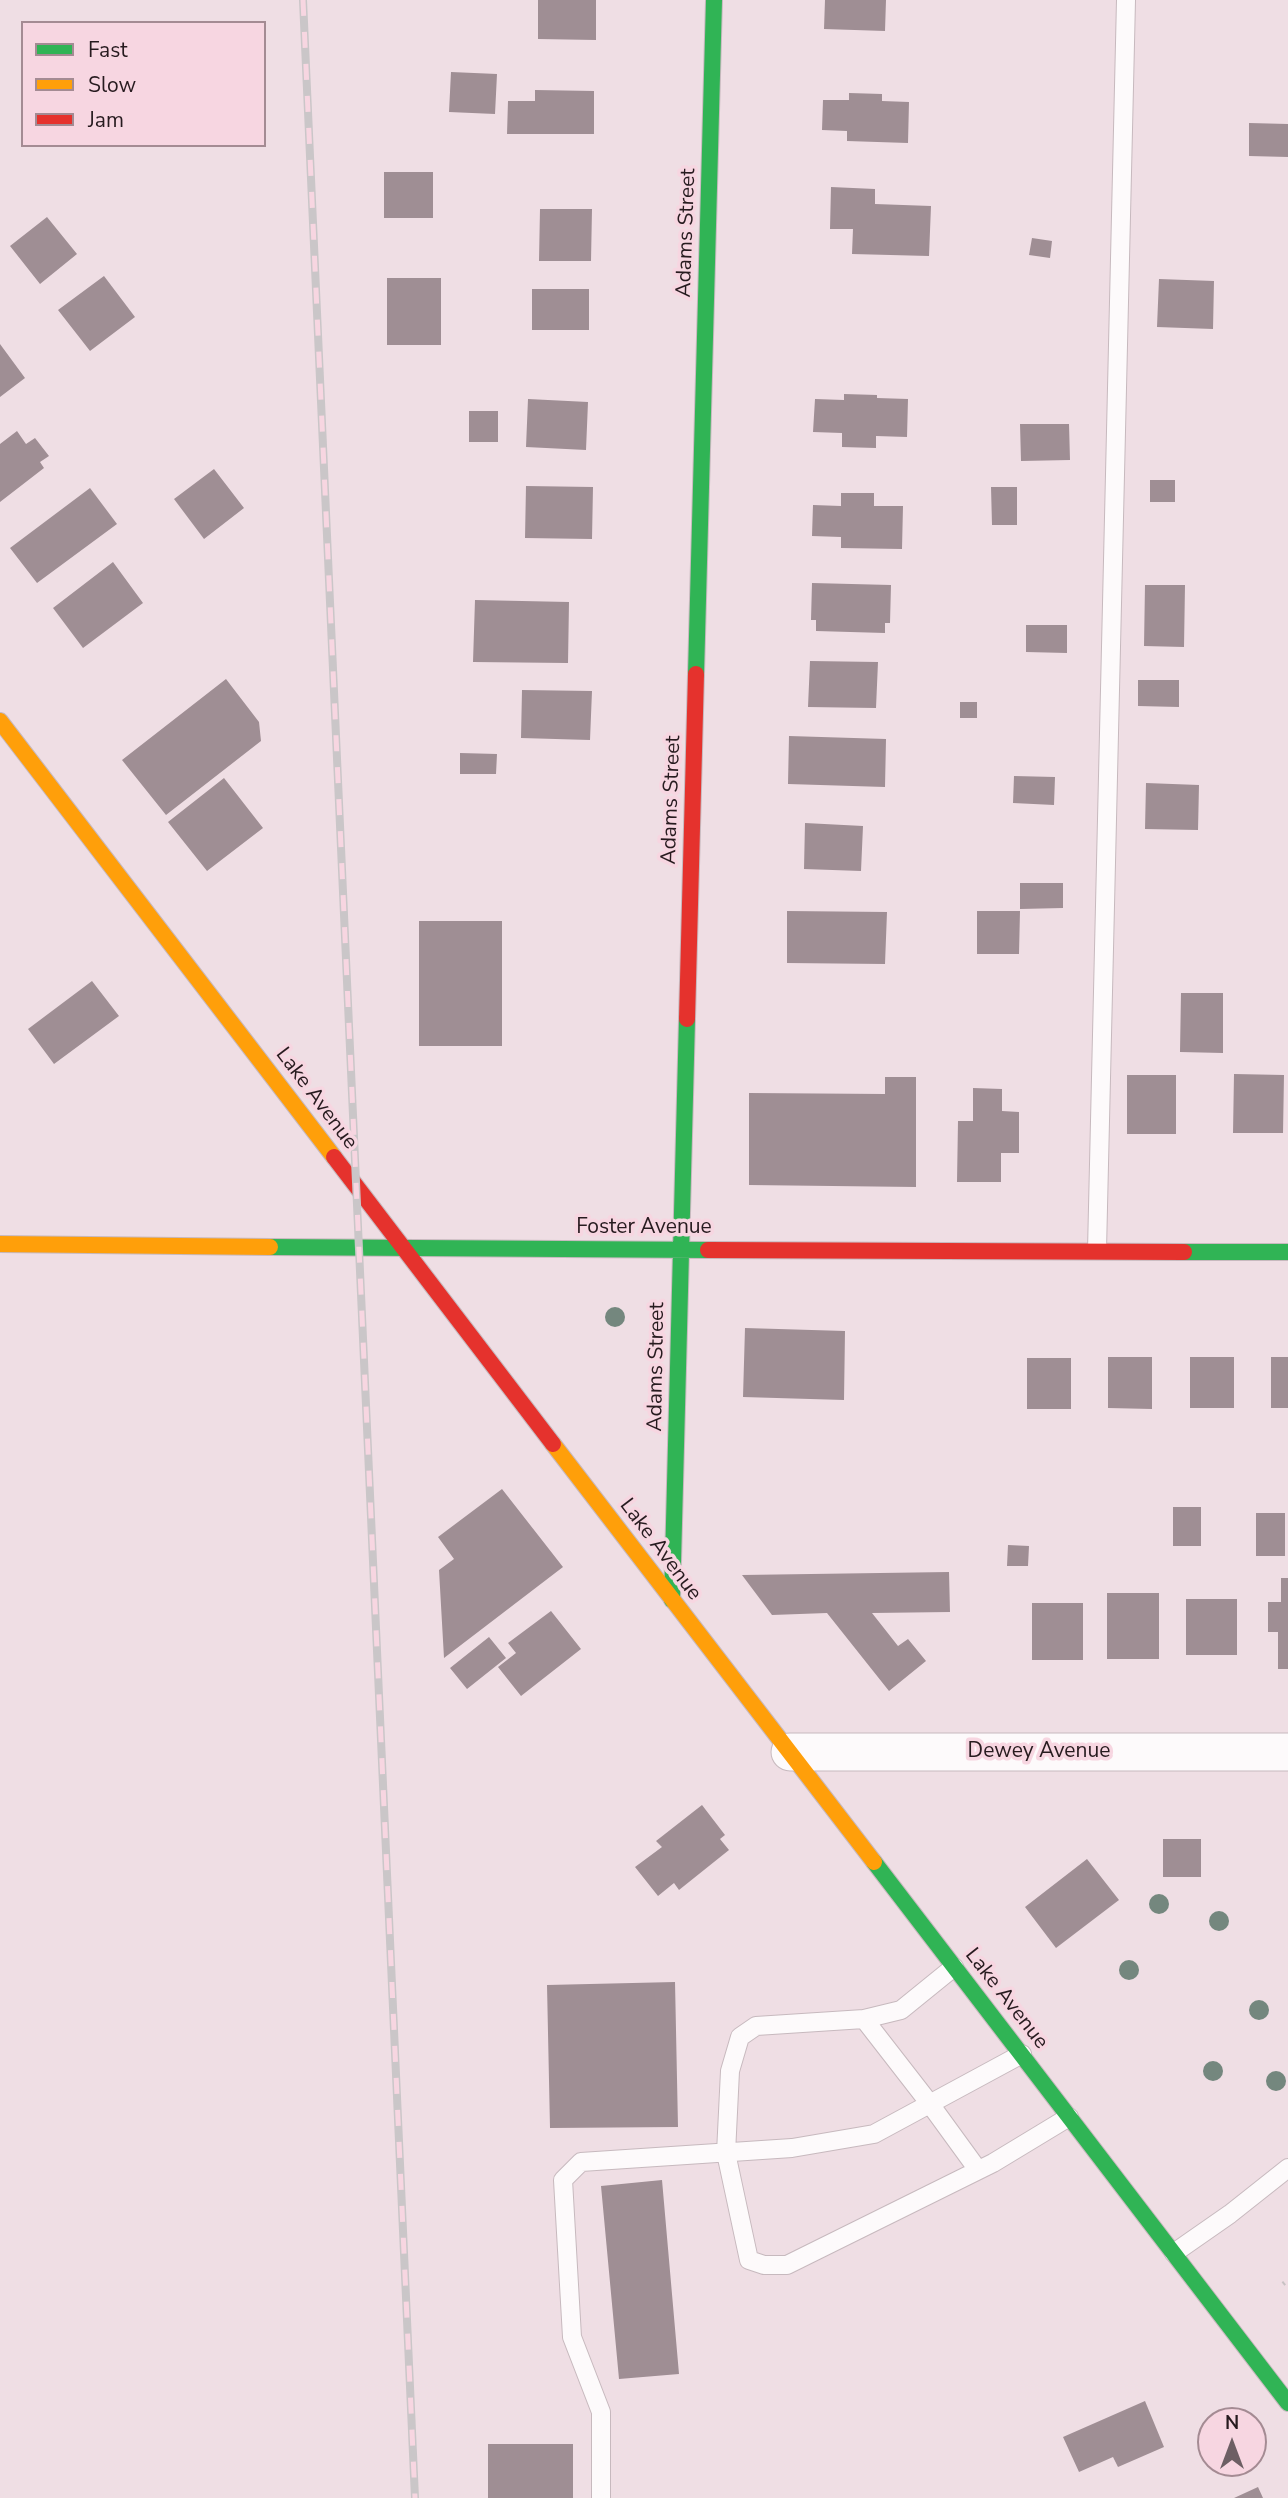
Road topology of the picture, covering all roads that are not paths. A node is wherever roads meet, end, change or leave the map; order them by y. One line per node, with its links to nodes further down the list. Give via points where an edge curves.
1 (714, 0): 6 (street, Adams Street)
2 (1126, 0): 7 (lane)
3 (0, 720): 5 (street, Lake Avenue)
4 (0, 1244): 5 (street, Foster Avenue)
5 (405, 1248): 6 (street, Foster Avenue); 9 (street, Lake Avenue)
6 (681, 1249): 7 (street, Foster Avenue); 9 (street, Adams Street)
7 (1097, 1251): 8 (street, Foster Avenue)
8 (1288, 1252)
9 (672, 1601): 10 (street, Lake Avenue)
10 (790, 1752): 11 (street, Dewey Avenue); 12 (street, Lake Avenue)
11 (1288, 1752)
12 (954, 1967): 13 (lane, via 901,2010); 14 (street, Lake Avenue)
13 (864, 2019): 15 (lane); 17 (lane, via 757,2026 740,2036 730,2071)
14 (1022, 2054): 15 (lane); 16 (street, Lake Avenue)
15 (930, 2104): 17 (lane, via 874,2134); 19 (lane)
16 (1069, 2117): 19 (lane); 20 (street, Lake Avenue)
17 (726, 2153): 19 (lane, via 749,2260 764,2265 787,2265); 22 (lane, via 581,2162 563,2180 572,2337 601,2412)
18 (1288, 2168): 20 (lane)
19 (978, 2170)
20 (1174, 2253): 21 (street, Lake Avenue)
21 (1288, 2403)
22 (601, 2498)

